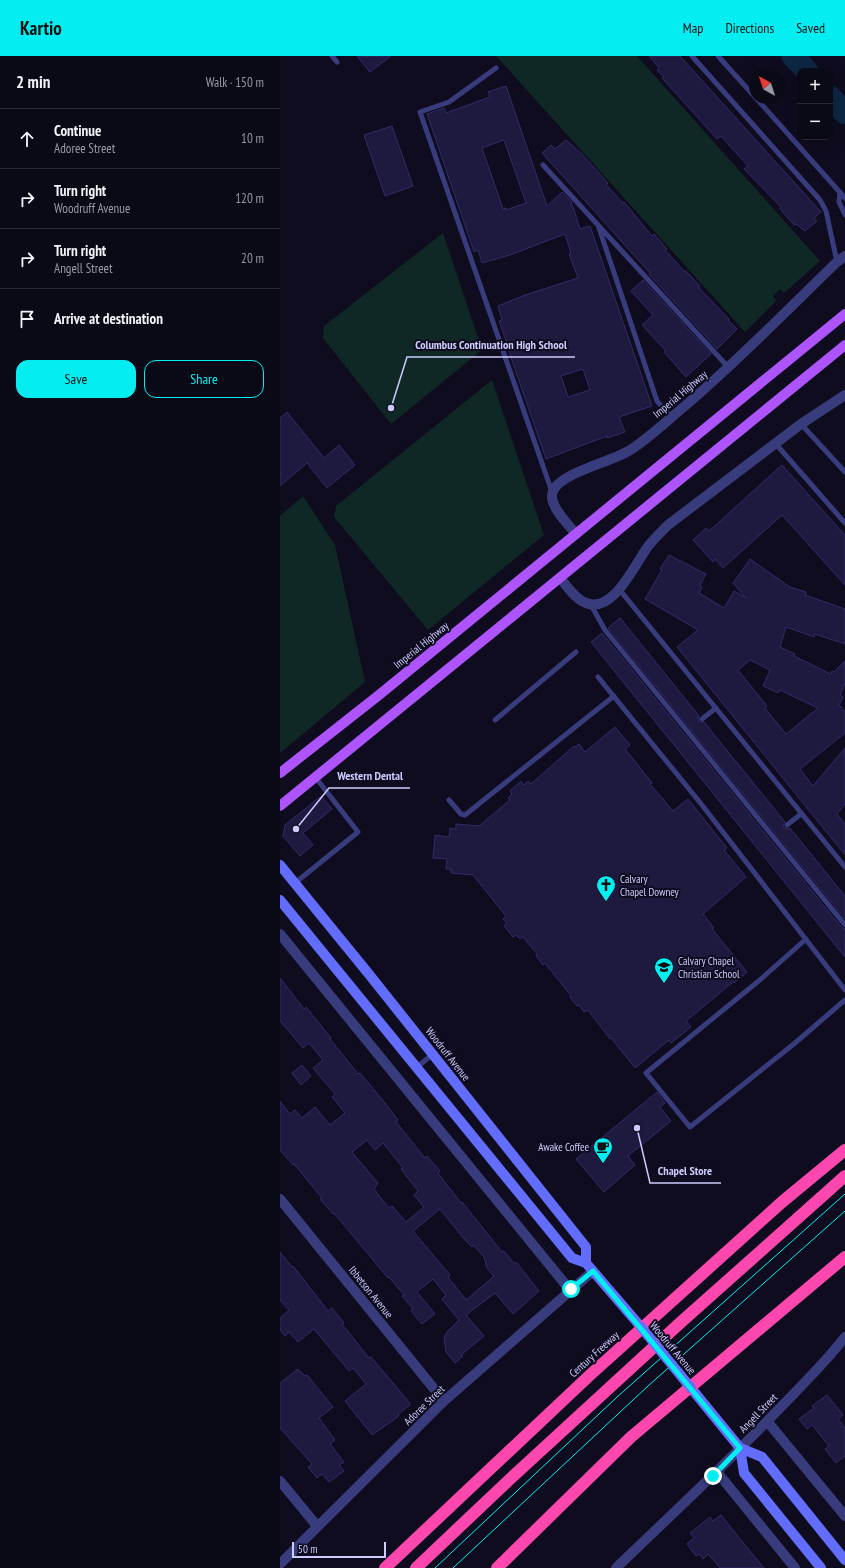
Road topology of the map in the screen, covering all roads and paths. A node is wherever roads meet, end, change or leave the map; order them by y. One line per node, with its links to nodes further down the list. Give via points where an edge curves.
1 (332, 56): 4 (lane)
2 (692, 56): 13 (lane, via 820,200)
3 (718, 56): 6 (lane)
4 (337, 62)
5 (496, 68): 22 (lane, via 449,102 420,112)
6 (749, 91)
7 (760, 104): 9 (lane)
8 (543, 165): 12 (lane)
9 (840, 192): 10 (lane); 11 (lane, via 838,200)
10 (845, 198)
11 (845, 215)
12 (598, 225): 16 (lane); 18 (lane, via 657,401)
13 (841, 259): 16 (street, Imperial Highway)
14 (845, 314): 24 (main road, Imperial Highway)
15 (845, 345): 25 (main road)
16 (729, 368): 18 (street, Imperial Highway)
17 (845, 394): 19 (street)
18 (671, 417): 22 (street, Imperial Highway, via 631,450 567,477 557,484)
19 (801, 424): 20 (street); 21 (lane)
20 (775, 443): 23 (lane); 26 (street, via 668,525 649,545)
21 (845, 472)
22 (552, 492): 24 (street, via 556,510)
23 (845, 523)
24 (576, 534): 34 (main road, Imperial Highway)
25 (560, 578): 27 (street, via 579,600); 35 (main road)
26 (619, 589): 27 (street, via 607,601); 31 (lane)
27 (591, 605): 44 (lane, via 605,630)
28 (576, 652): 33 (lane)
29 (598, 677): 30 (lane)
30 (614, 696): 36 (lane, via 465,815 461,814); 46 (lane)
31 (716, 708): 32 (lane); 38 (lane)
32 (702, 719)
33 (495, 720)
34 (280, 774)
35 (316, 778): 37 (main road); 42 (lane, via 358,832)
36 (449, 800)
37 (280, 806)
38 (801, 814): 39 (lane); 41 (lane)
39 (787, 825)
40 (280, 865): 42 (main road, Woodruff Avenue)
41 (845, 867)
42 (295, 883): 49 (main road, Woodruff Avenue)
43 (280, 900): 50 (main road, Woodruff Avenue)
44 (845, 925)
45 (280, 934): 56 (street)
46 (806, 939): 47 (lane); 48 (lane, via 646,1073 690,1127)
47 (845, 990)
48 (845, 1000)
49 (433, 1054): 50 (lane); 55 (main road, Woodruff Avenue, via 586,1247)
50 (417, 1067): 55 (main road, Woodruff Avenue, via 572,1258)
51 (845, 1150): 67 (highway, Century Freeway, via 782,1202 596,1370)
52 (845, 1176): 68 (highway, via 674,1328)
53 (280, 1199): 58 (street, Ibbetson Avenue)
54 (845, 1257): 69 (highway, via 631,1436)
55 (589, 1267): 56 (street, Adoree Street); 60 (main road, Woodruff Avenue, bridge)
56 (570, 1290): 58 (street, Adoree Street)
57 (845, 1337): 59 (street, Angell Street, via 832,1354)
58 (444, 1401): 64 (street, Adoree Street)
59 (767, 1421): 60 (street, Angell Street); 63 (street)
60 (740, 1448): 61 (street, Angell Street); 65 (main road, Woodruff Avenue, via 762,1457); 72 (main road, via 744,1472)
61 (717, 1472): 70 (street, Angell Street); 71 (street)
62 (280, 1481): 64 (street)
63 (845, 1516)
64 (317, 1526): 66 (street, Adoree Street)
65 (845, 1560)
66 (280, 1564)
67 (385, 1568)
68 (416, 1568)
69 (497, 1568)
70 (616, 1568)
71 (796, 1568)
72 (821, 1568)

